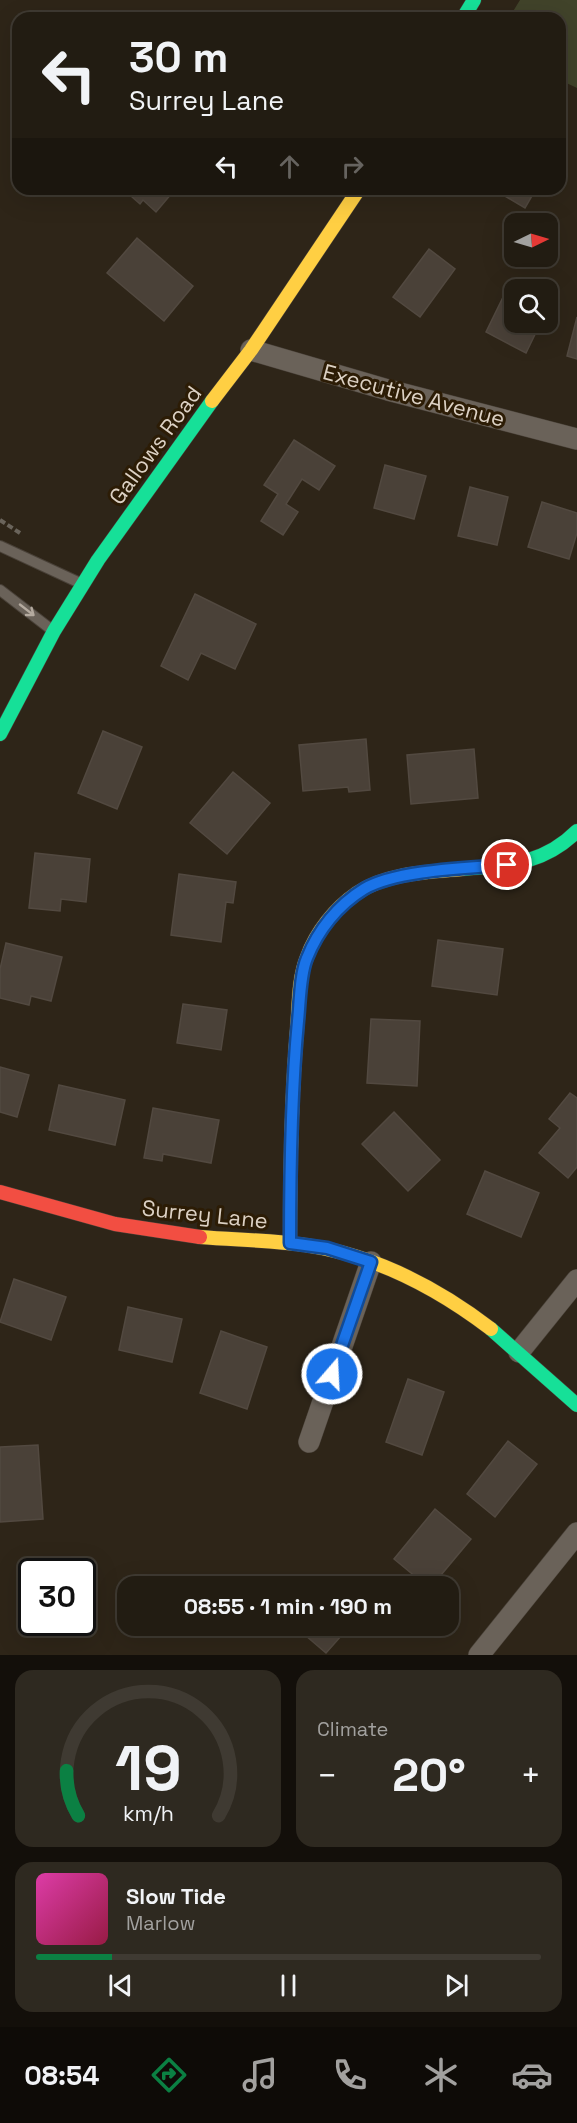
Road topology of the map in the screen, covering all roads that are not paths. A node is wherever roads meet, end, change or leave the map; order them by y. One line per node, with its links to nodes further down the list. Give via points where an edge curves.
1 (355, 195): 2 (street, Gallows Road)
2 (251, 350): 3 (street, Executive Avenue); 5 (street, Gallows Road)
3 (577, 440)
4 (0, 546): 5 (lane)
5 (83, 584): 7 (street, Gallows Road)
6 (0, 590): 7 (lane, one-way to 7)
7 (54, 631): 8 (street, Gallows Road)
8 (0, 734)
9 (577, 831): 11 (street, via 550,854 528,863 421,873 366,888 319,931 306,960 295,1051)
10 (0, 1192): 11 (street, Surrey Lane, via 104,1222 184,1236)
11 (290, 1243): 12 (street, Surrey Lane, via 327,1248)
12 (371, 1262): 14 (street, Surrey Lane, via 448,1297); 16 (street)
13 (577, 1280): 14 (street)
14 (519, 1352): 15 (street, Surrey Lane)
15 (577, 1405)
16 (309, 1442)
17 (577, 1533): 18 (street)
18 (479, 1655)

